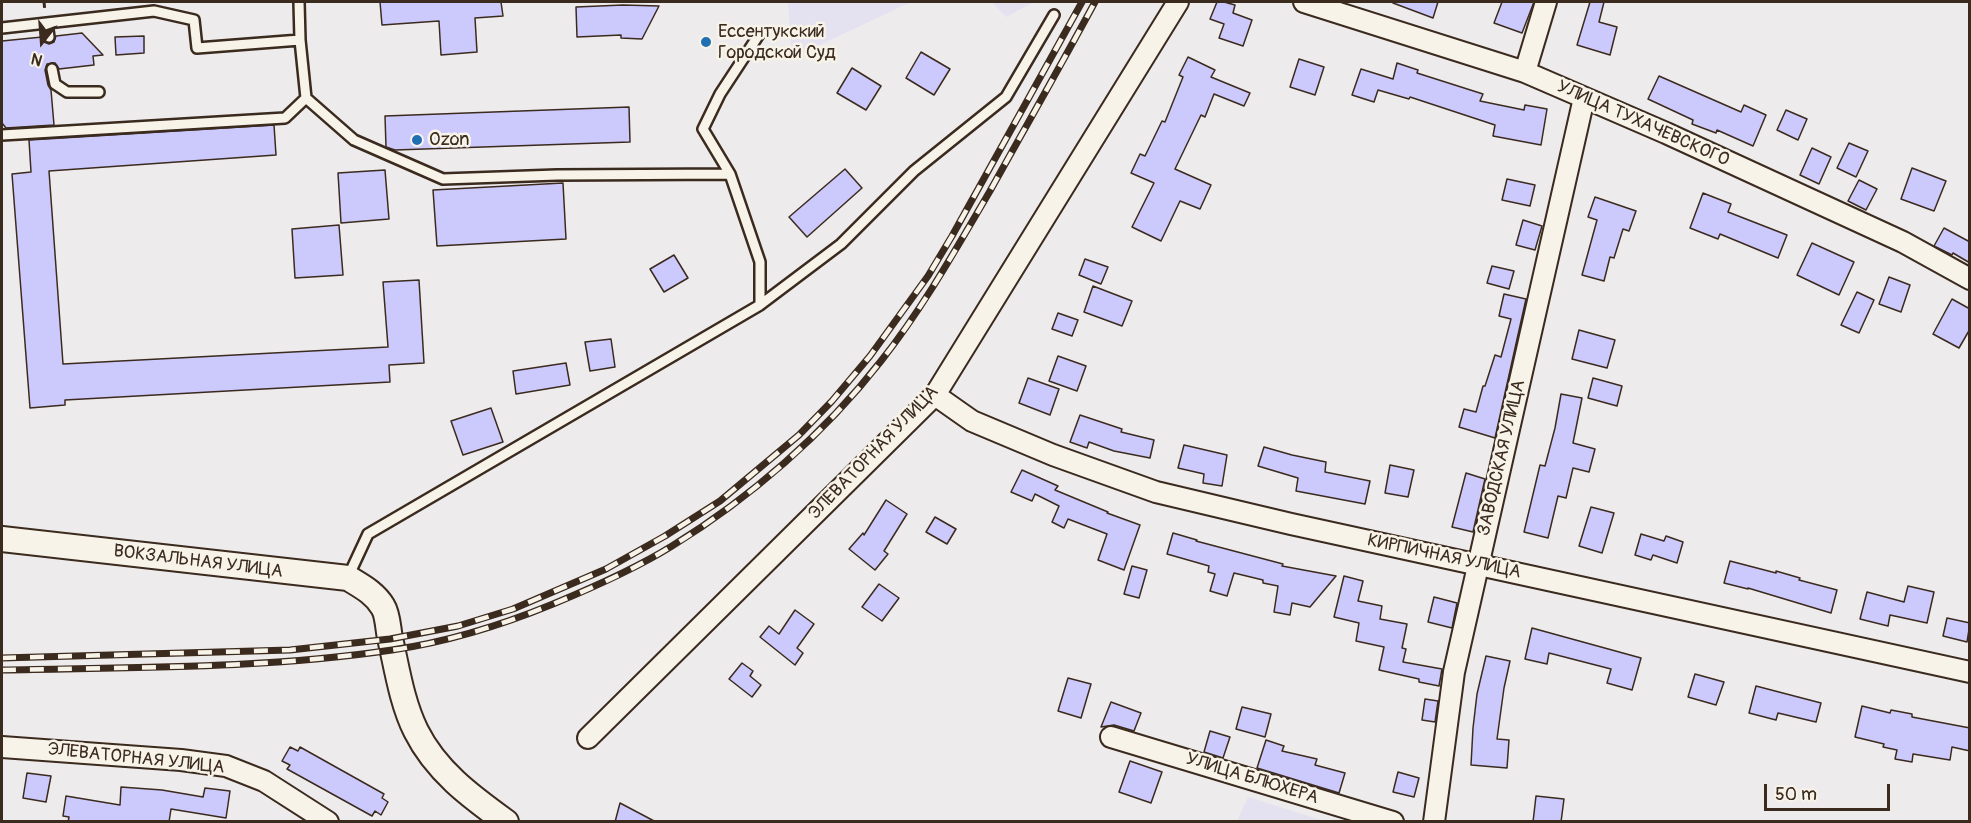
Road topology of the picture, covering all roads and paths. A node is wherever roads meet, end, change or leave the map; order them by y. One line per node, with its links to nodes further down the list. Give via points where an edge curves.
1 (299, 2): 10 (lane)
2 (1178, 2): 20 (street, ЭЛЕВАТОРНАЯ УЛИЦА)
3 (1304, 2): 12 (street, УЛИЦА ТУХАЧЕВСКОГО)
4 (1546, 2): 12 (street)
5 (1054, 15): 19 (lane, via 1006,97 914,171 841,244)
6 (47, 23): 7 (lane); 9 (lane); 10 (lane, via 154,11 194,20 197,48)
7 (2, 28)
8 (760, 33): 17 (lane, via 720,94 703,129)
9 (49, 37)
10 (300, 40): 14 (lane)
11 (52, 69): 13 (lane, via 55,84 67,92)
12 (1525, 72): 15 (street, УЛИЦА ТУХАЧЕВСКОГО)
13 (99, 92)
14 (306, 98): 16 (lane, via 285,118); 17 (lane, via 354,140 443,179)
15 (1584, 98): 18 (street, УЛИЦА ТУХАЧЕВСКОГО, via 1903,242); 22 (street, ЗАВОДСКАЯ УЛИЦА)
16 (2, 135)
17 (730, 174): 19 (lane, via 760,262)
18 (1970, 279)
19 (760, 305): 23 (lane, via 368,534)
20 (935, 395): 22 (street, КИРПИЧНАЯ УЛИЦА, via 972,421 1156,492); 26 (street, ЭЛЕВАТОРНАЯ УЛИЦА)
21 (2, 539): 23 (street, ВОКЗАЛЬНАЯ УЛИЦА)
22 (1478, 564): 24 (street, КИРПИЧНАЯ УЛИЦА); 31 (street, ЗАВОДСКАЯ УЛИЦА, via 1455,672)
23 (348, 578): 29 (street, ВОКЗАЛЬНАЯ УЛИЦА, via 368,590 384,608 405,701 429,754 454,782)
24 (1970, 672)
25 (1111, 736): 30 (street, УЛИЦА БЛЮХЕРА)
26 (588, 738)
27 (2, 747): 28 (street, ЭЛЕВАТОРНАЯ УЛИЦА, via 226,766 264,781)
28 (328, 822)
29 (506, 822)
30 (1393, 822)
31 (1434, 822)

